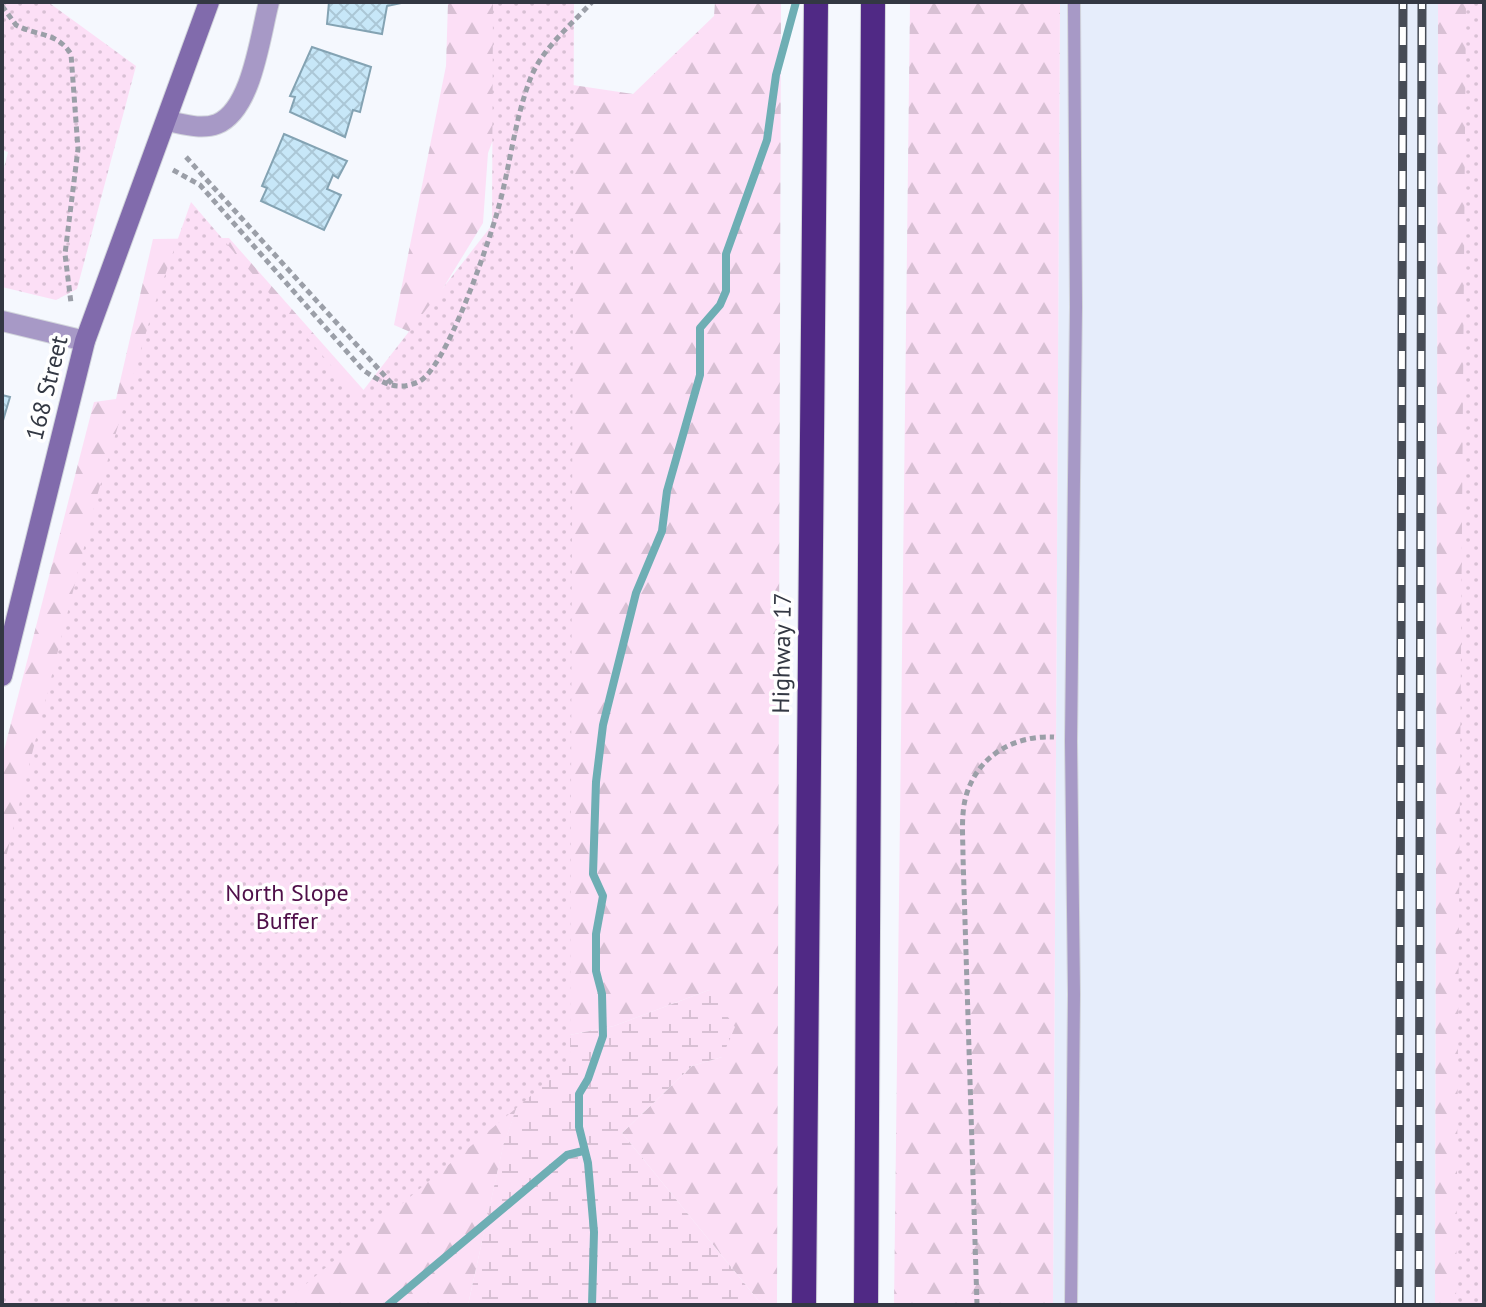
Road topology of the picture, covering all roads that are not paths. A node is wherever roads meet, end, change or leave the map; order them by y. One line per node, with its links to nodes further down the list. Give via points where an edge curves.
1 (209, 2): 6 (street, 168 Street)
2 (269, 2): 6 (street, via 238,108 215,125)
3 (816, 2): 10 (highway, Highway 17)
4 (873, 2): 11 (highway)
5 (1074, 2): 12 (lane)
6 (167, 121): 8 (street, 168 Street)
7 (2, 321): 8 (street)
8 (85, 341): 9 (street, 168 Street)
9 (2, 676)
10 (804, 1305)
11 (866, 1305)
12 (1071, 1305)

